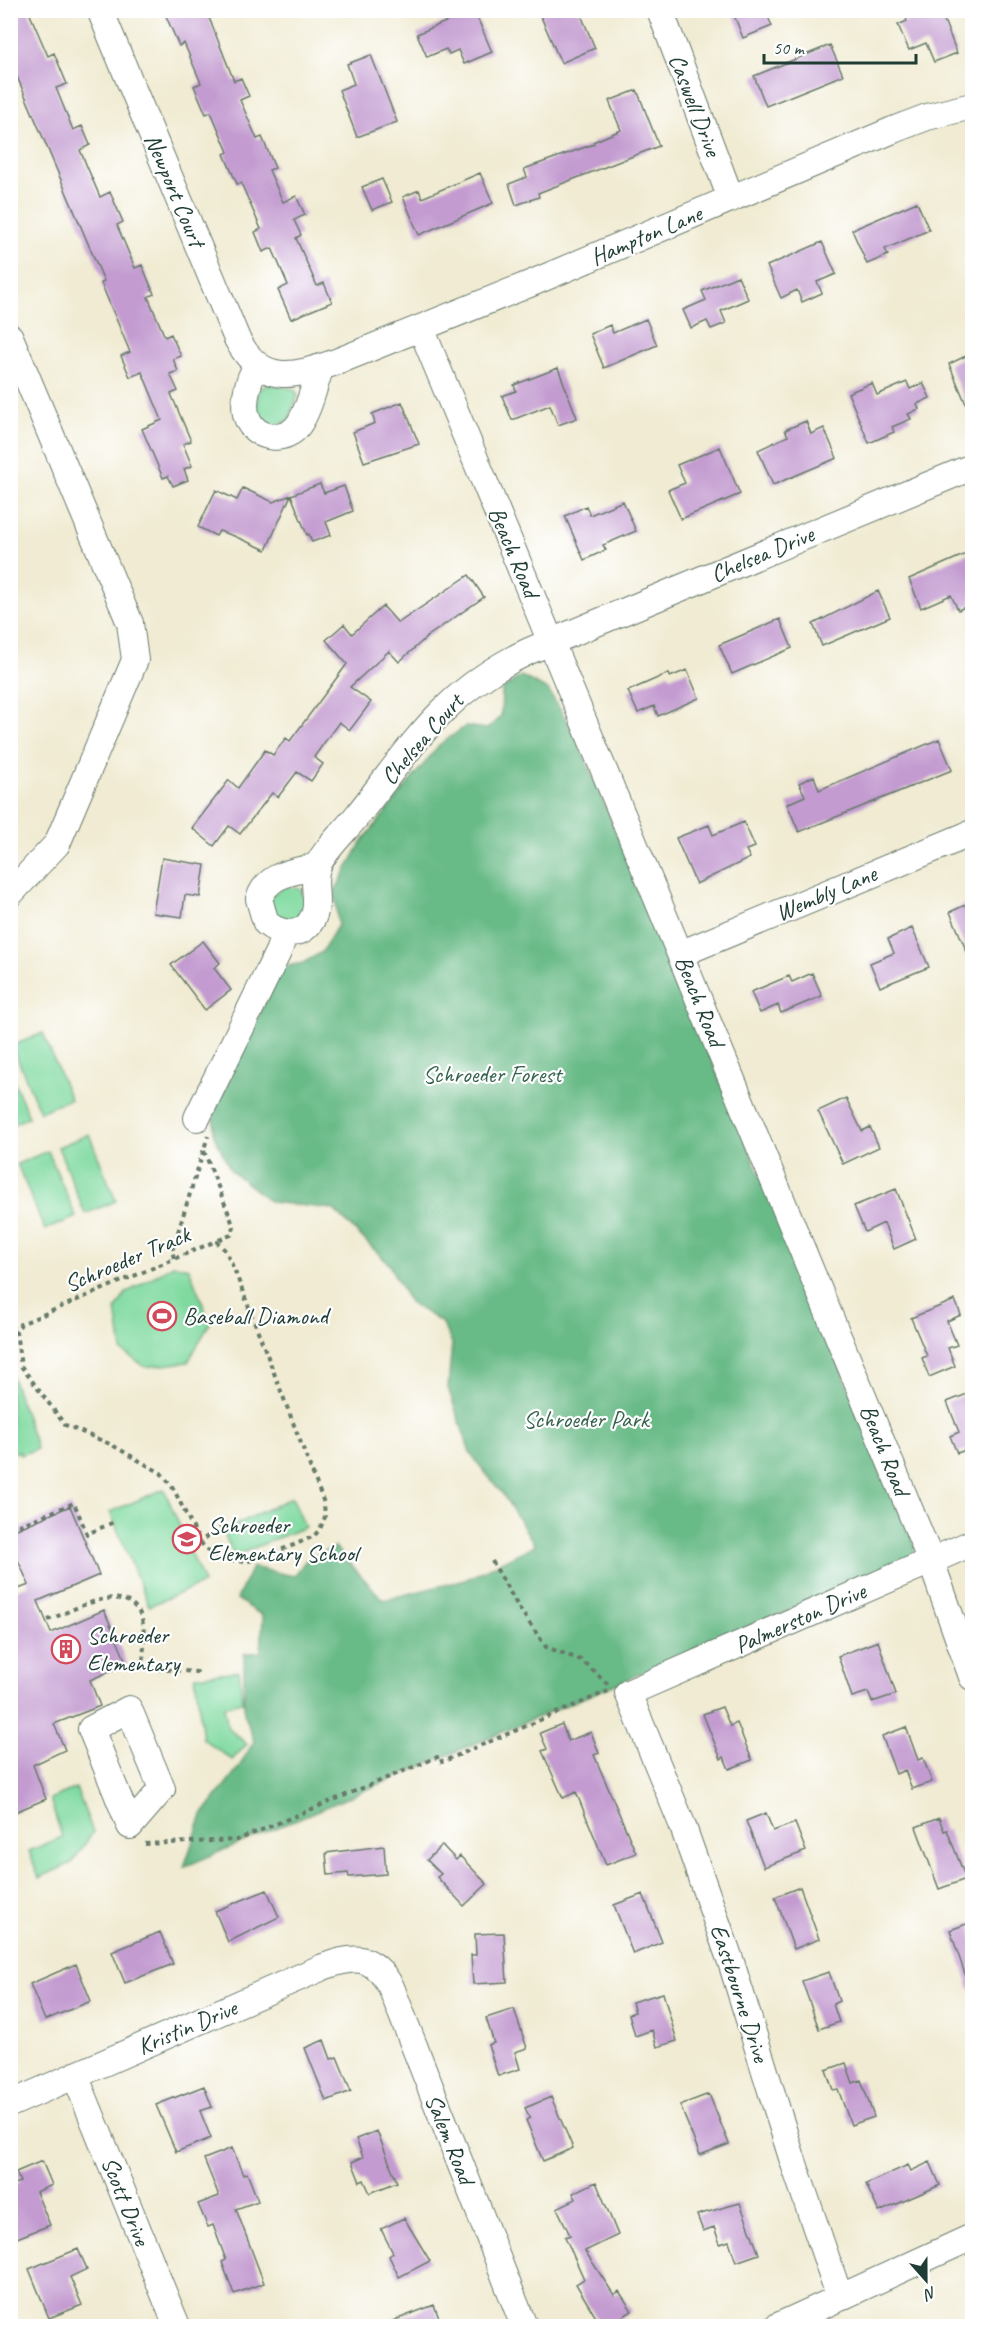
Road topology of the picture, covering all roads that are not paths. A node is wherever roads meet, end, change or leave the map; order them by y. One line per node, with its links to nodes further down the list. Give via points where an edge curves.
1 (100, 10): 7 (street, Newport Court, via 237,339)
2 (660, 10): 4 (street, Caswell Drive)
3 (972, 106): 4 (street, Hampton Lane, via 893,130)
4 (731, 200): 5 (street, Hampton Lane)
5 (421, 328): 8 (street, Hampton Lane); 10 (street, Beach Road)
6 (10, 337): 13 (street, via 130,623 135,660 57,844)
7 (257, 366): 8 (street, Hampton Lane, via 293,375); 8 (street, via 249,385 246,412 252,426 265,435 280,437 298,425)
8 (321, 367)
9 (972, 467): 10 (street, Chelsea Drive)
10 (551, 642): 12 (street, Chelsea Court, via 487,673 452,700); 15 (street, Beach Road)
11 (972, 832): 15 (street, Wembly Lane)
12 (318, 866): 14 (street, via 317,909 313,919 305,928); 14 (street, via 276,877 261,892 259,908 266,923)
13 (10, 894)
14 (285, 933): 16 (street)
15 (680, 954): 18 (street, Beach Road)
16 (201, 1111)
17 (972, 1543): 18 (street, Palmerston Drive)
18 (931, 1561): 19 (street, Beach Road); 20 (street, Palmerston Drive)
19 (972, 1677)
20 (628, 1693): 25 (street, Eastbourne Drive, via 689,1843)
21 (365, 1960): 22 (street, Kristin Drive, via 341,1960 323,1967); 27 (street, Salem Road, via 380,1970 391,1987)
22 (75, 2075): 23 (street, Kristin Drive); 26 (street, Scott Drive)
23 (10, 2104)
24 (972, 2237): 25 (street)
25 (840, 2298): 28 (street)
26 (177, 2326)
27 (524, 2326)
28 (778, 2326)

